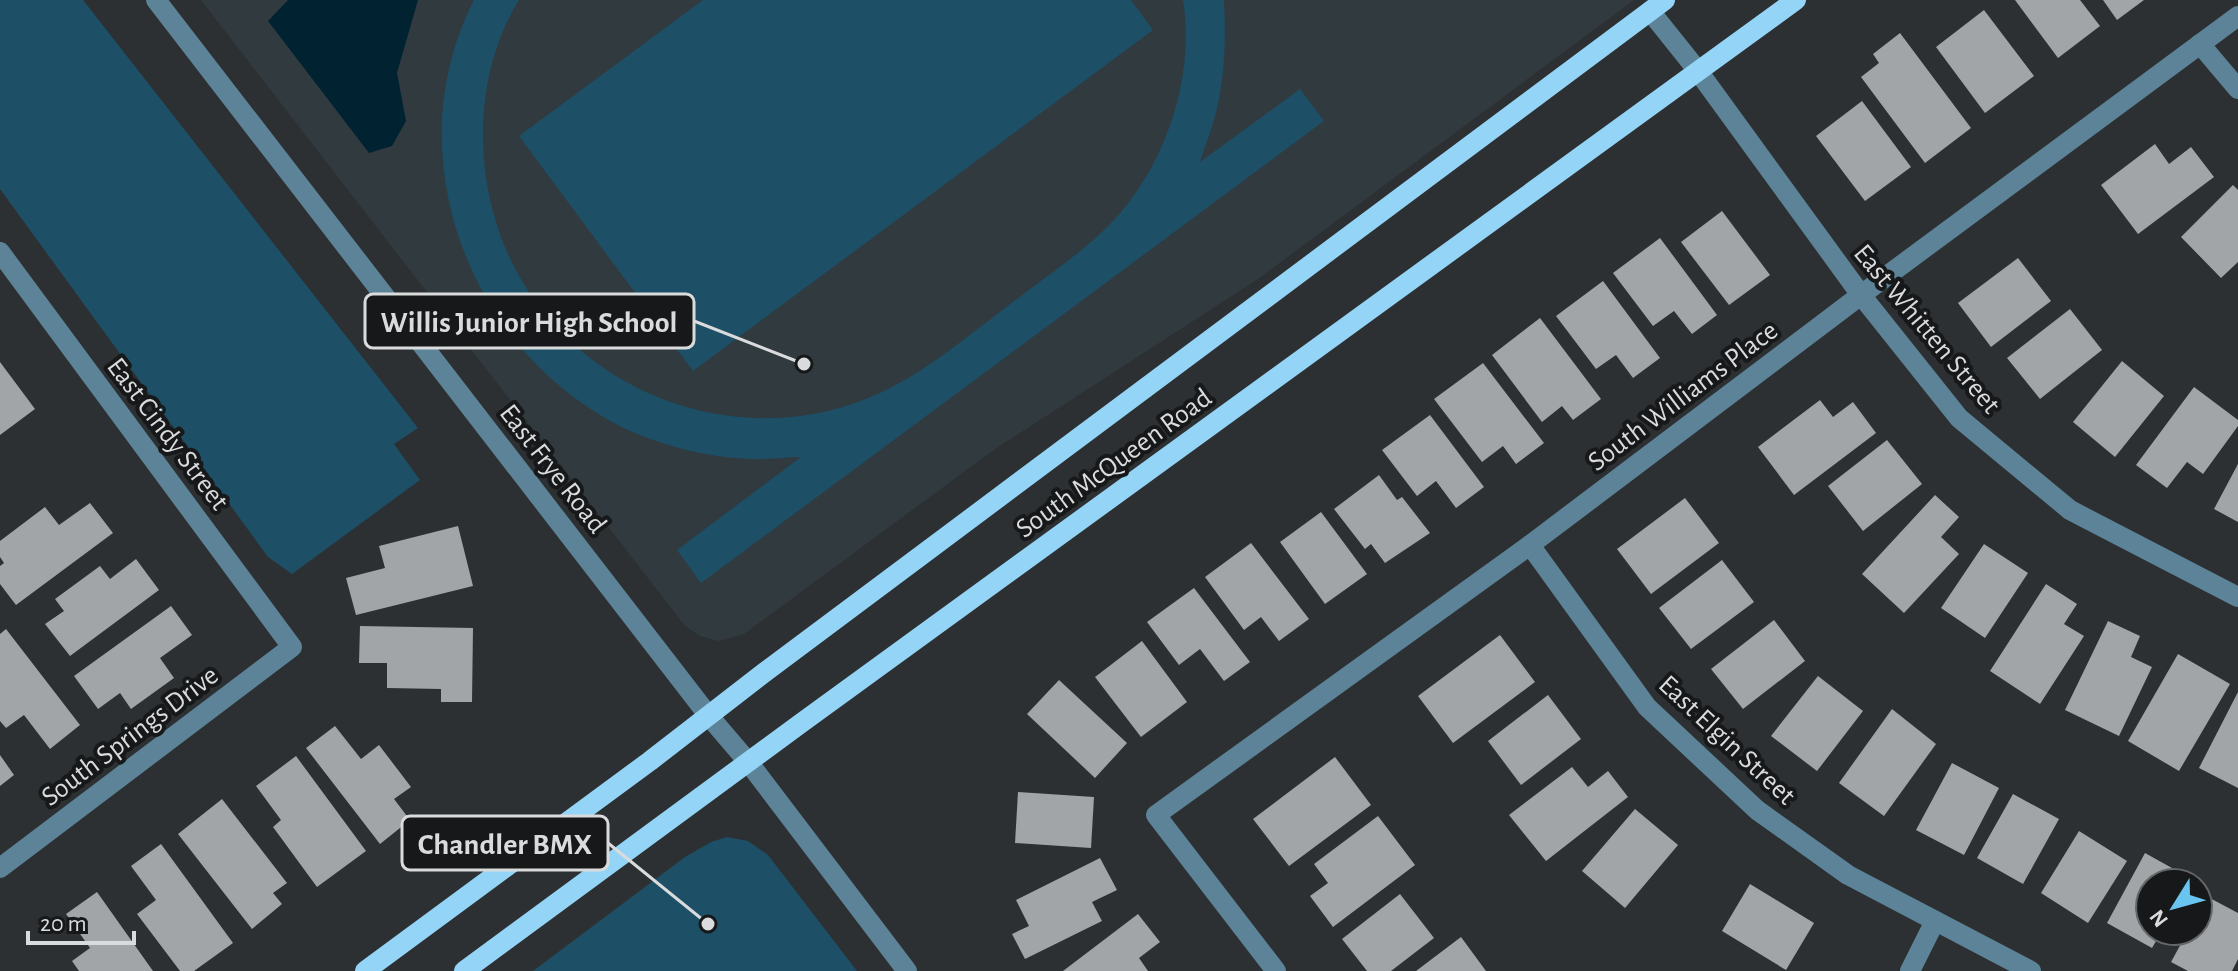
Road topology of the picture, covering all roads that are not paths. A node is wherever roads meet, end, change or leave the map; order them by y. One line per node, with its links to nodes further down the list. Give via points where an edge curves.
1 (156, 0): 13 (street, East Frye Road)
2 (1796, 0): 6 (main road, South McQueen Road)
3 (1657, 6): 6 (street, East Whitten Street); 13 (main road, South McQueen Road)
4 (2238, 16): 5 (street, South Williams Place)
5 (2200, 44): 7 (street); 9 (street, South Williams Place)
6 (1698, 71): 9 (street, East Whitten Street); 14 (main road, South McQueen Road)
7 (2238, 89)
8 (0, 252): 12 (street, East Cindy Street)
9 (1861, 295): 10 (street, South Williams Place); 11 (street, East Whitten Street, via 1959,418 2070,510)
10 (1530, 545): 16 (street, East Elgin Street, via 1647,707 1757,810 1848,875); 20 (street, South Williams Place, via 1156,815)
11 (2238, 597)
12 (292, 647): 15 (street, South Springs Drive)
13 (708, 715): 14 (street, East Frye Road); 17 (main road, South McQueen Road)
14 (749, 763): 18 (main road, South McQueen Road); 19 (street, East Frye Road)
15 (0, 868)
16 (1935, 921): 21 (street); 22 (street, East Elgin Street)
17 (365, 971)
18 (464, 971)
19 (907, 971)
20 (1276, 971)
21 (1910, 971)
22 (2031, 971)

